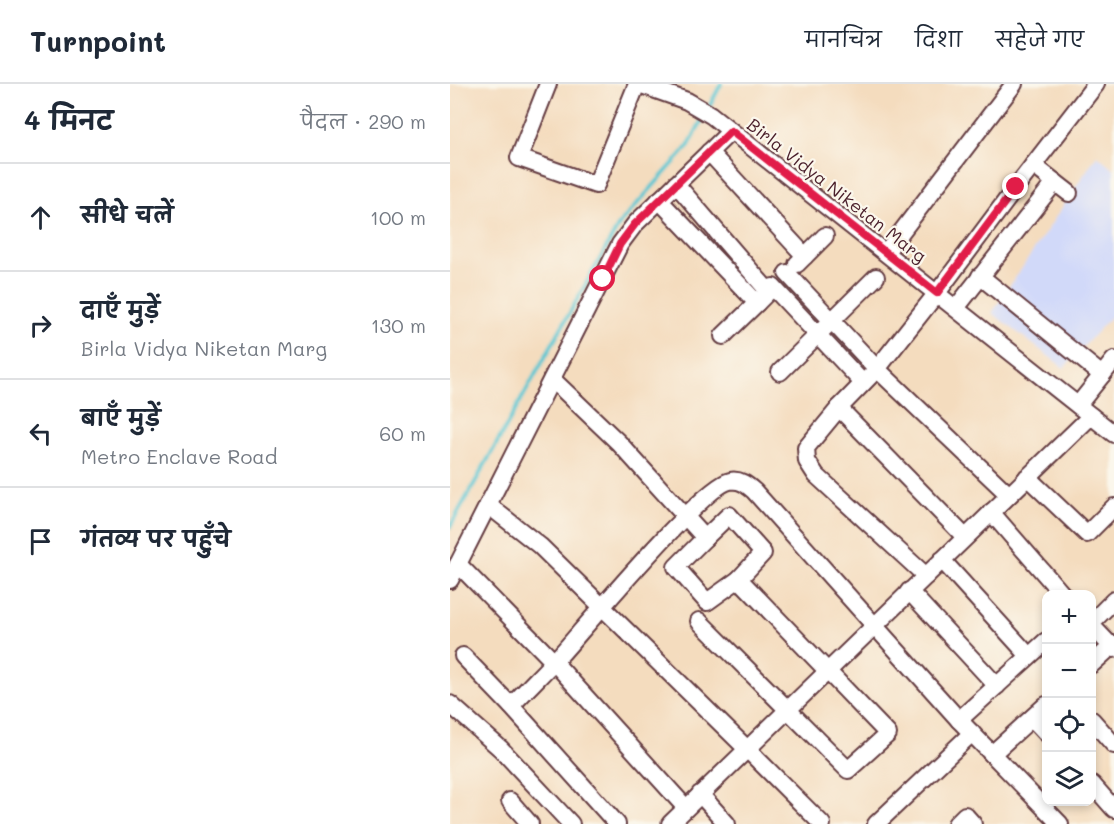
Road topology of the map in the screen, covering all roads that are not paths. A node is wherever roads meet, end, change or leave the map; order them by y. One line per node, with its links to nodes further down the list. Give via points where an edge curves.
1 (548, 84): 2 (street, via 519,158 596,185)
2 (638, 84): 5 (street, Birla Vidya Niketan Marg, via 687,101)
3 (1014, 84): 15 (street)
4 (1096, 84): 7 (street)
5 (731, 131): 6 (street); 15 (street, Birla Vidya Niketan Marg)
6 (709, 152): 9 (street); 16 (street)
7 (1033, 165): 8 (street); 10 (street)
8 (1054, 182): 11 (street); 13 (street)
9 (676, 184): 12 (street); 21 (street)
10 (1016, 187): 13 (street); 20 (street)
11 (1069, 193)
12 (659, 200): 21 (street); 30 (street, via 620,244)
13 (1034, 201): 18 (street)
14 (825, 236): 16 (street)
15 (886, 252): 20 (street, Birla Vidya Niketan Marg)
16 (805, 256): 17 (street)
17 (787, 273): 21 (street); 23 (street)
18 (980, 276): 22 (street); 29 (street)
19 (876, 277): 23 (street)
20 (937, 293): 22 (street, Birla Vidya Niketan Marg); 27 (street)
21 (766, 294): 24 (street); 25 (street)
22 (956, 308): 33 (street, Birla Vidya Niketan Marg)
23 (832, 322): 24 (street); 27 (street)
24 (818, 335): 28 (street); 31 (street)
25 (723, 336)
26 (1114, 360): 29 (street)
27 (877, 369): 31 (street); 36 (street)
28 (780, 372)
29 (1102, 375): 33 (street)
30 (552, 379): 37 (street); 40 (street, via 620,443)
31 (864, 383): 32 (street)
32 (839, 408): 41 (street); 45 (street, via 806,448 807,461 816,475)
33 (1084, 410): 34 (street, Birla Vidya Niketan Marg); 35 (street)
34 (1114, 434)
35 (1027, 477): 36 (street); 38 (street, via 1087,534)
36 (1009, 495): 39 (street)
37 (488, 504): 44 (street); 51 (street, via 540,546)
38 (1114, 507)
39 (991, 512): 41 (street); 48 (street)
40 (685, 516): 42 (street); 51 (street); 54 (street, via 718,487 730,481 742,482)
41 (965, 537): 43 (street)
42 (705, 538): 46 (street, via 729,515 763,553); 46 (street, via 676,567 707,602)
43 (942, 560): 45 (street); 59 (street)
44 (458, 564): 47 (street); 61 (street)
45 (926, 576): 49 (street)
46 (739, 579): 62 (street)
47 (450, 580)
48 (1059, 590)
49 (909, 591): 54 (street); 63 (street)
50 (1114, 600): 52 (street)
51 (603, 607): 61 (street); 74 (street)
52 (1096, 620)
53 (699, 621): 67 (street)
54 (875, 625): 62 (street); 69 (street)
55 (1096, 628): 57 (street)
56 (1043, 644): 59 (street)
57 (1113, 646): 60 (street)
58 (463, 656): 65 (street)
59 (1029, 656): 63 (street)
60 (1096, 661)
61 (554, 662): 65 (street); 79 (street)
62 (827, 671): 67 (street); 67 (street, via 888,734 848,770)
63 (997, 686): 69 (street)
64 (450, 704): 82 (street, via 501,749)
65 (511, 706): 83 (street)
66 (1042, 709): 68 (street)
67 (787, 710): 74 (street)
68 (1032, 718): 71 (street); 75 (street)
69 (959, 720): 72 (street)
70 (1096, 724): 73 (street)
71 (1042, 729)
72 (972, 733): 75 (street); 87 (street)
73 (1114, 744)
74 (747, 749): 77 (street); 86 (street)
75 (992, 754): 90 (street)
76 (1096, 789): 80 (street)
77 (700, 795): 79 (street); 85 (street)
78 (510, 801): 81 (street)
79 (686, 808): 84 (street)
80 (1114, 809)
81 (530, 824)
82 (571, 824)
83 (617, 824)
84 (670, 824)
85 (728, 824)
86 (822, 824)
87 (876, 824)
88 (956, 824): 89 (street, via 965,815)
89 (973, 824)
90 (1060, 824)

